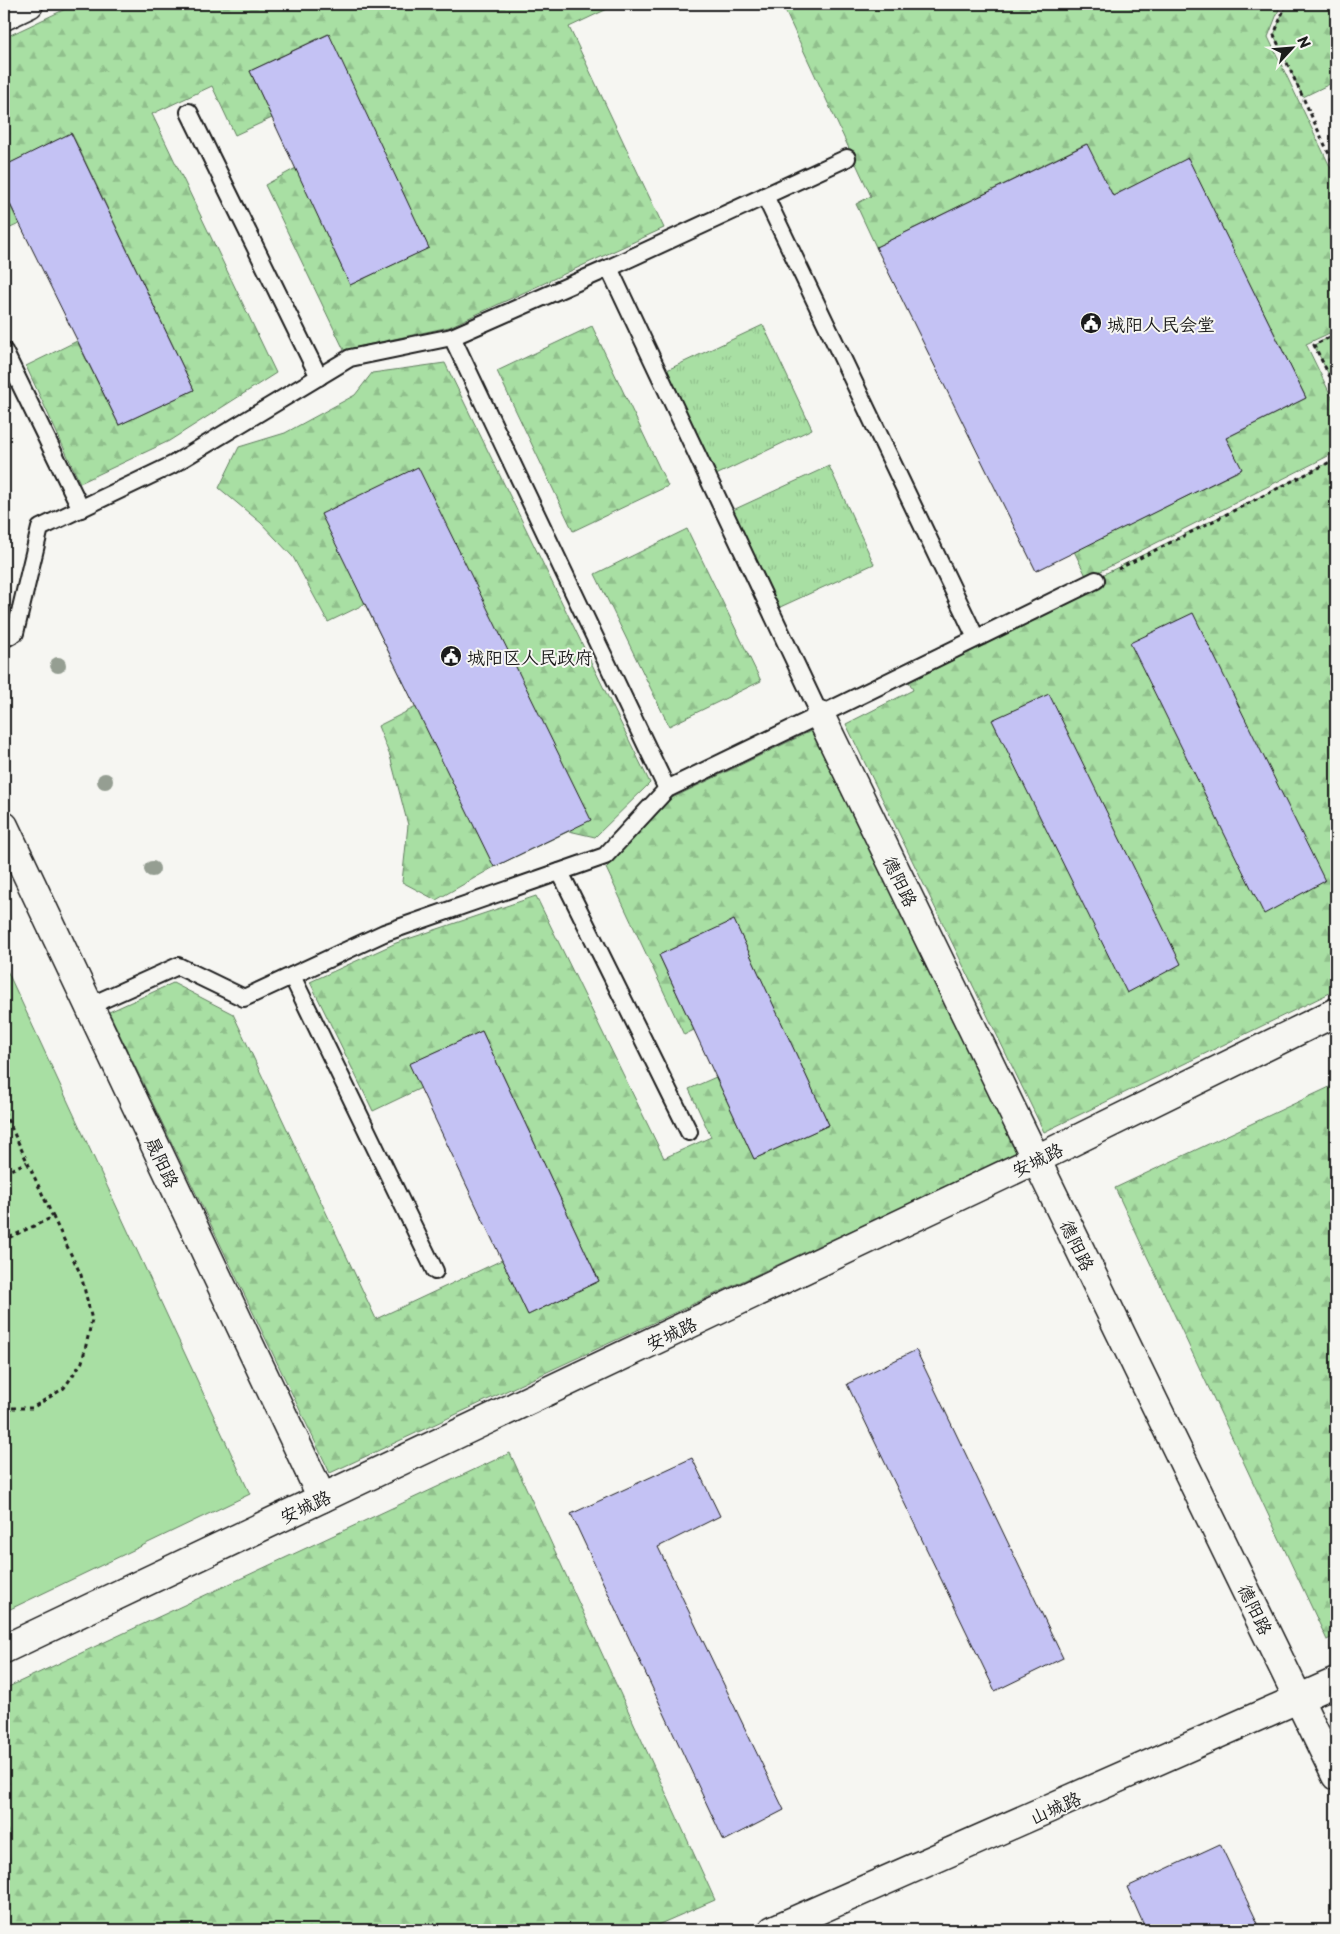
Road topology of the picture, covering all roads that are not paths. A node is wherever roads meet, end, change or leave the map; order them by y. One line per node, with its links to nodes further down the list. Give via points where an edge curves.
1 (29, 4): 2 (street)
2 (4, 16)
3 (189, 112): 9 (lane)
4 (847, 158): 5 (lane)
5 (765, 196): 6 (lane); 12 (lane)
6 (609, 268): 7 (lane); 14 (lane)
7 (452, 338): 9 (lane, via 350,358); 15 (lane)
8 (4, 351): 10 (lane)
9 (319, 377): 10 (lane, via 172,466)
10 (81, 509): 13 (lane, via 40,528 16,634)
11 (1096, 580): 12 (lane)
12 (976, 638): 14 (lane)
13 (4, 639)
14 (820, 715): 15 (lane); 22 (street, 德阳路)
15 (667, 789): 17 (lane, via 604,856)
16 (4, 826): 19 (street, 晟阳路)
17 (560, 872): 18 (lane, via 384,933); 21 (lane)
18 (292, 976): 19 (lane, via 244,998 178,966); 23 (lane)
19 (89, 1006): 24 (street, 晟阳路)
20 (1336, 1012): 22 (street, 安城路)
21 (689, 1132)
22 (1037, 1159): 24 (street, 安城路); 27 (street, 德阳路)
23 (435, 1271)
24 (322, 1498): 25 (street, 安城路)
25 (4, 1649)
26 (1336, 1682): 27 (street, 山城路)
27 (1300, 1700): 28 (street, 德阳路); 29 (street, 山城路)
28 (1336, 1776)
29 (772, 1930)

